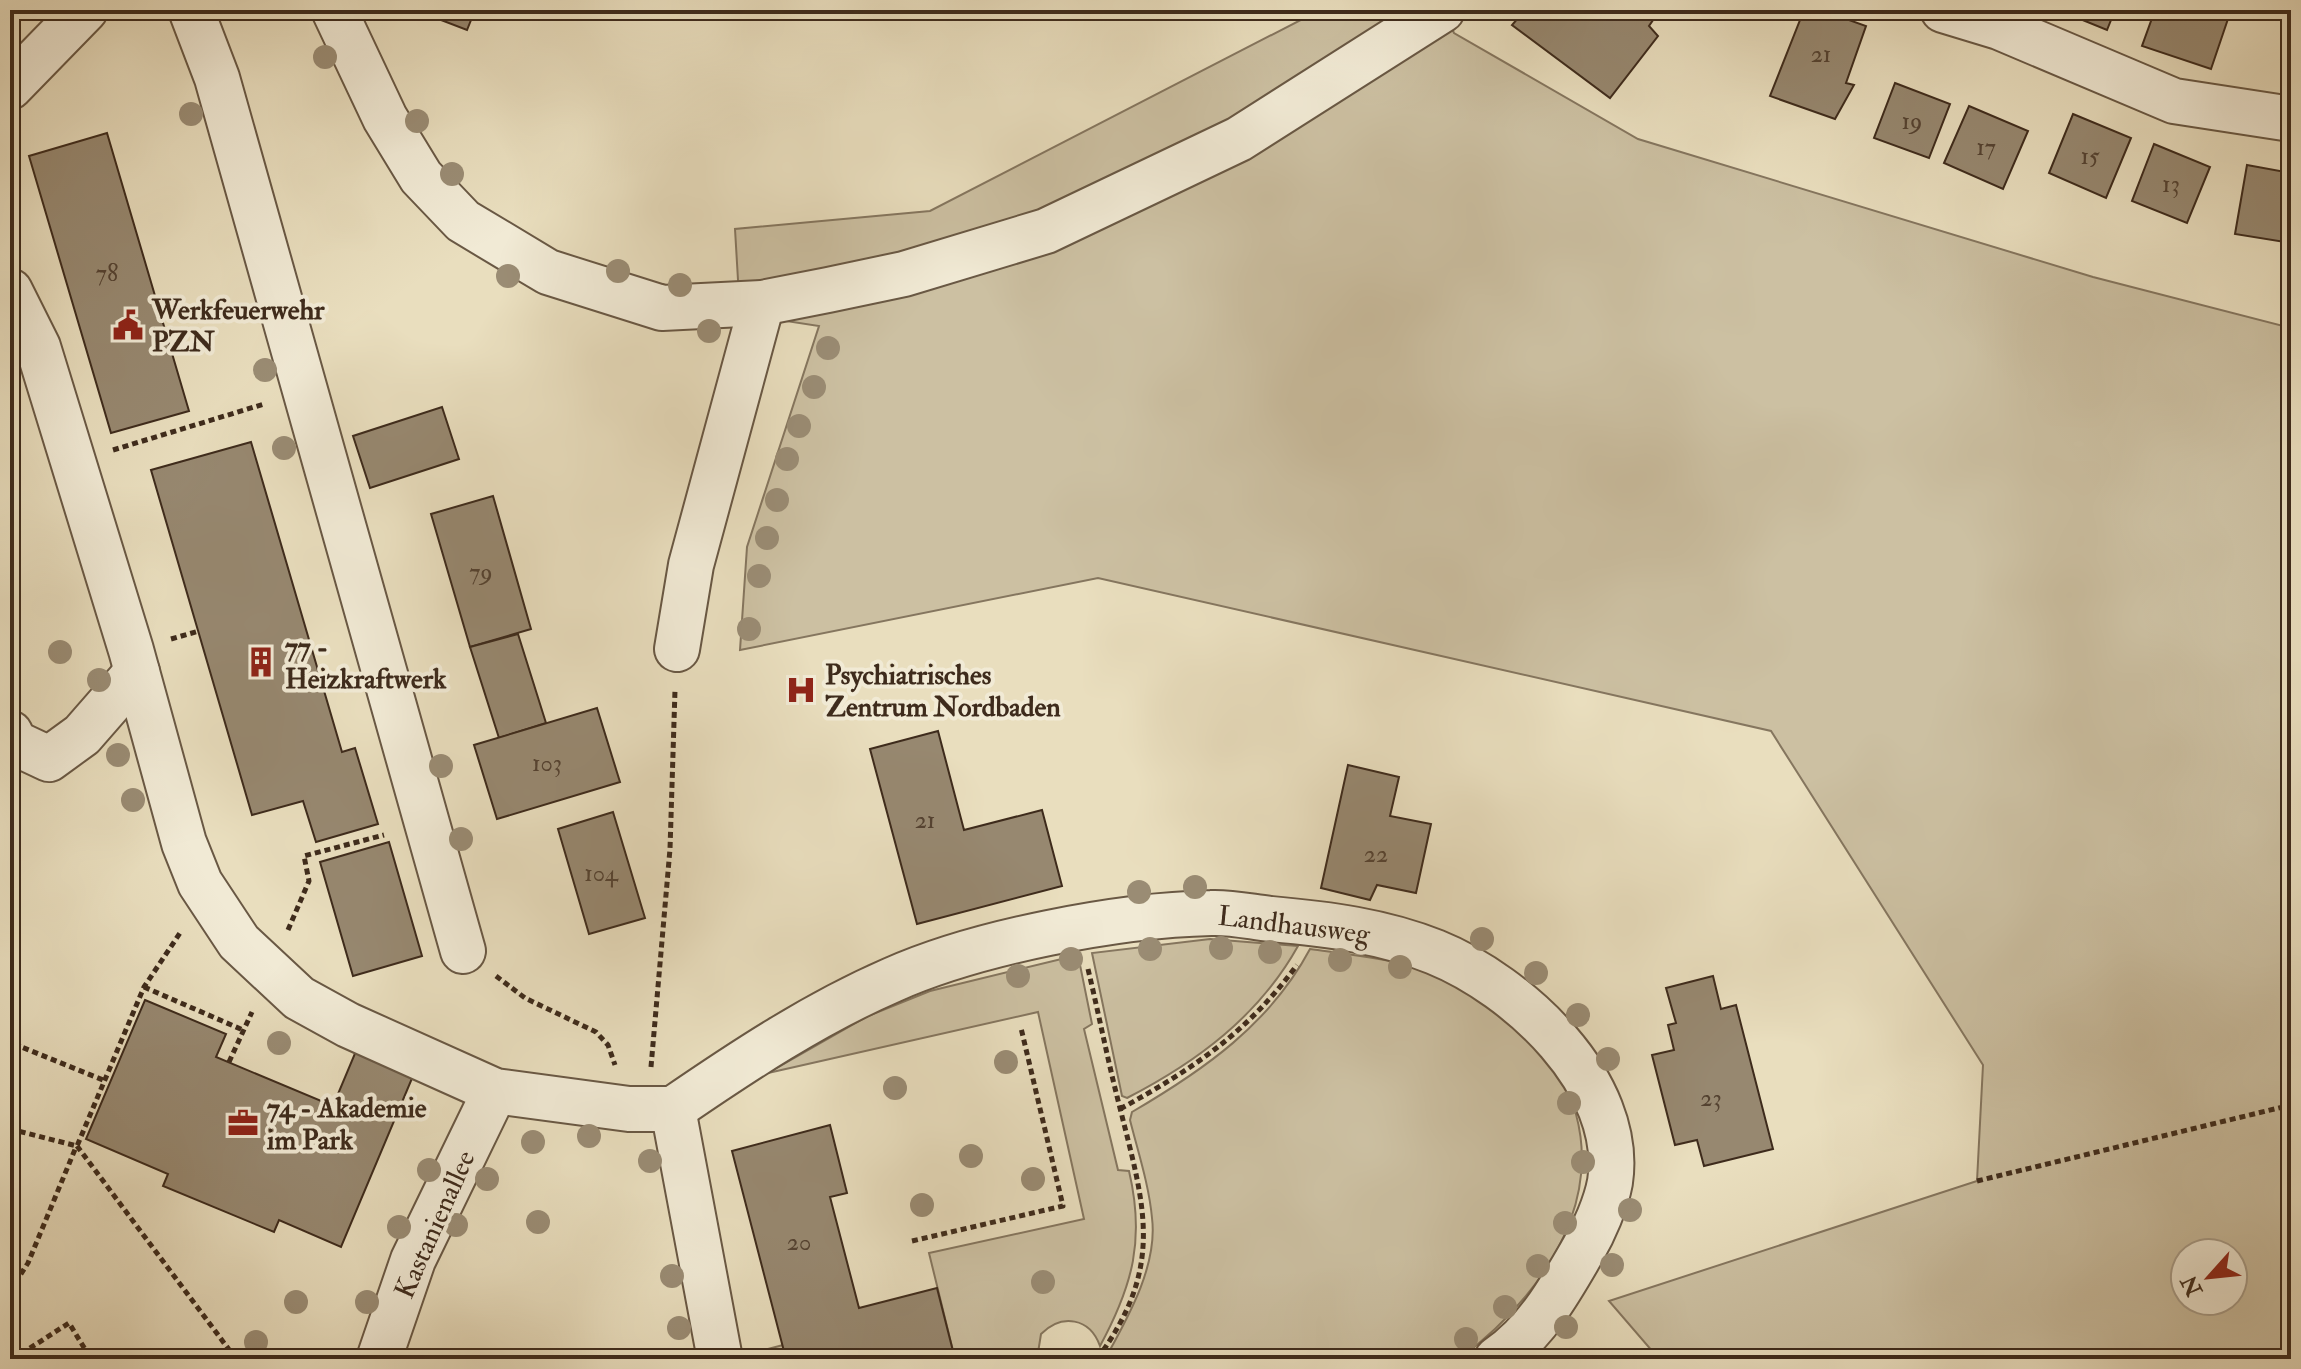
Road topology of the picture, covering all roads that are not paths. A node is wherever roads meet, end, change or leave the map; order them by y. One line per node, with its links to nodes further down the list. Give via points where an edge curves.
1 (85, 10): 7 (street)
2 (191, 10): 14 (street, via 217,78)
3 (334, 10): 10 (street, via 385,118 414,165 463,221 548,272 662,308)
4 (1442, 10): 10 (street, via 1239,139 1046,231 904,274)
5 (1943, 10): 6 (street)
6 (2004, 18): 8 (street, via 2174,101)
7 (10, 87)
8 (2291, 119)
9 (10, 291): 12 (street, via 38,347)
10 (762, 303): 11 (street, via 691,565)
11 (677, 649)
12 (137, 672): 13 (street, via 82,735 49,759 15,743); 15 (street, via 184,843 216,913 299,998)
13 (10, 733)
14 (463, 951)
15 (495, 1091): 16 (street, via 629,1109); 17 (street, Kastanienallee, via 413,1260)
16 (673, 1109): 18 (street); 19 (street, Landhausweg, via 765,1046 893,979 1001,944 1121,920 1214,913 1389,936 1438,953 1502,990 1558,1038 1591,1090 1607,1135 1610,1181 1591,1236 1551,1307)
17 (379, 1359)
18 (720, 1359)
19 (1497, 1359)

